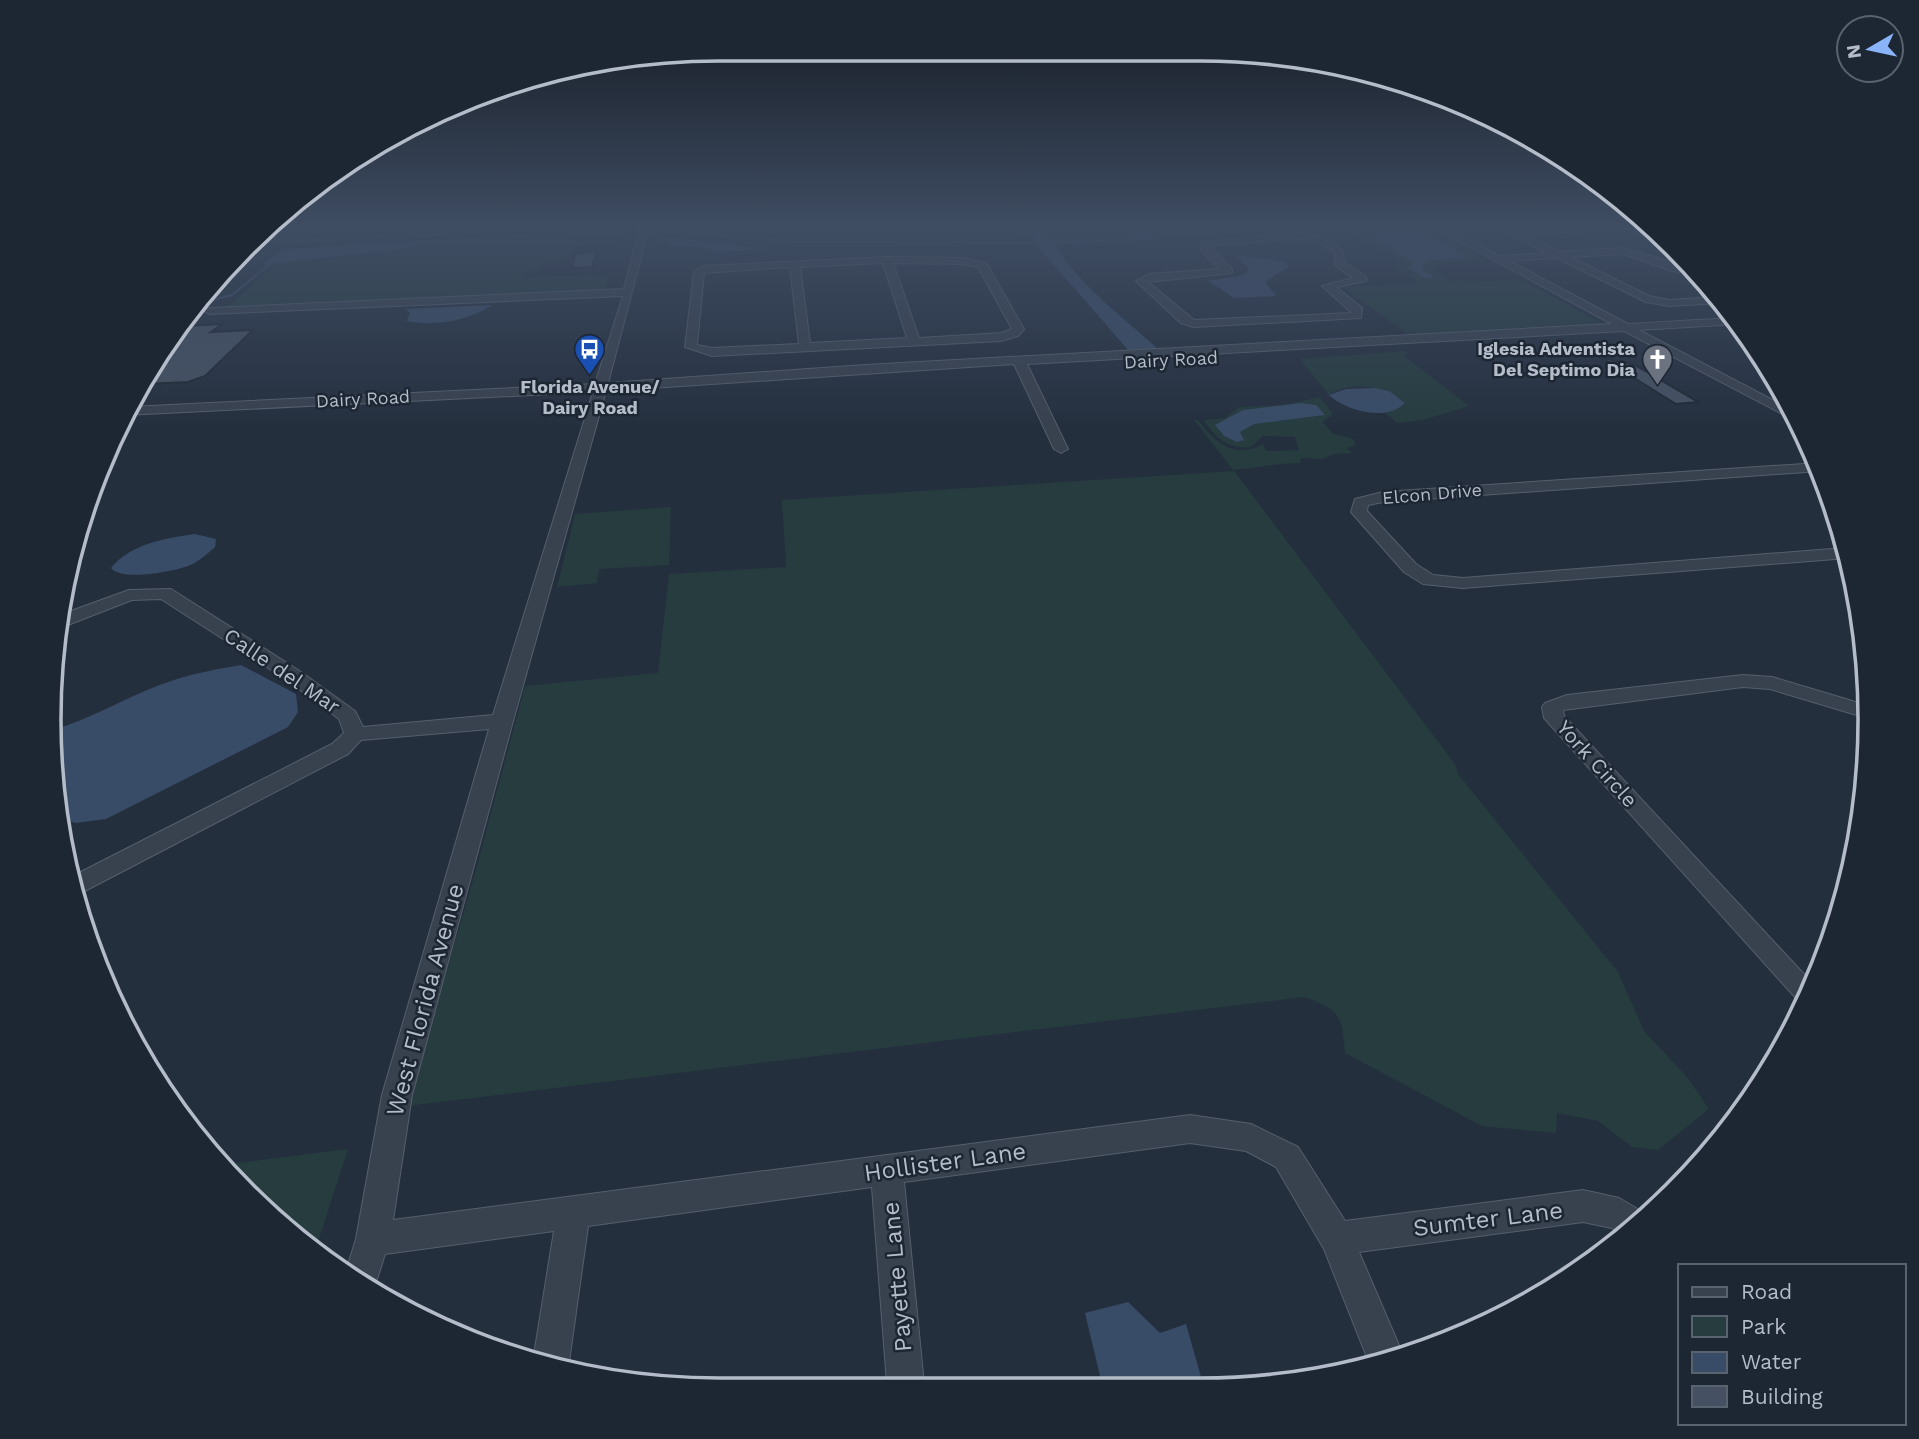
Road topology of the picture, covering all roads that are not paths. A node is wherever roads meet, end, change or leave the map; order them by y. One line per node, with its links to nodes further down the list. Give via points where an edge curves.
1 (607, 294): 12 (street)
2 (628, 294): 23 (street, West Florida Avenue)
3 (697, 294): 19 (street, via 691,347 712,352)
4 (798, 294): 19 (street)
5 (898, 294): 17 (street)
6 (998, 294): 17 (street, via 1018,329 1014,334)
7 (1155, 294): 14 (street, via 1185,321)
8 (1338, 294): 14 (street, via 1358,310 1357,316)
9 (1569, 294): 16 (street)
10 (1638, 294): 11 (street, via 1652,301)
11 (1706, 300)
12 (204, 310)
13 (1724, 322): 16 (street, Dairy Road)
14 (1253, 323): 20 (street)
15 (1729, 328): 16 (street, Dairy Road)
16 (1637, 331): 20 (street, Dairy Road); 24 (street)
17 (914, 341): 18 (street)
18 (860, 344): 19 (street); 22 (street)
19 (805, 347)
20 (1284, 351): 21 (street, Dairy Road)
21 (1021, 365): 22 (street, Dairy Road); 26 (street)
22 (866, 373): 23 (street, Dairy Road, via 627,390)
23 (600, 388): 25 (street, Dairy Road); 31 (street, West Florida Avenue)
24 (1780, 409)
25 (138, 410)
26 (1061, 449)
27 (1808, 468): 28 (street, Elcon Drive, via 1382,497 1361,502 1359,512 1410,568 1429,580 1463,583)
28 (1836, 554)
29 (70, 618): 32 (street, Calle del Mar, via 129,594 165,593 348,716)
30 (1858, 709): 34 (street, York Circle, via 1772,683 1743,681 1567,701 1552,707 1554,718)
31 (502, 721): 32 (street); 38 (street, West Florida Avenue, via 397,1096)
32 (355, 734): 33 (street, Calle del Mar, via 340,749)
33 (82, 882)
34 (1800, 988)
35 (887, 1170): 36 (street, Hollister Lane); 39 (street, Hollister Lane, via 1190,1129 1251,1139 1287,1157); 43 (street, Payette Lane)
36 (573, 1213): 38 (street, Hollister Lane); 42 (street)
37 (1627, 1219): 39 (street, Sumter Lane, via 1583,1206)
38 (373, 1239): 40 (street, West Florida Avenue)
39 (1337, 1239): 41 (street, Hollister Lane)
40 (363, 1273)
41 (1383, 1351)
42 (552, 1356)
43 (905, 1378)

